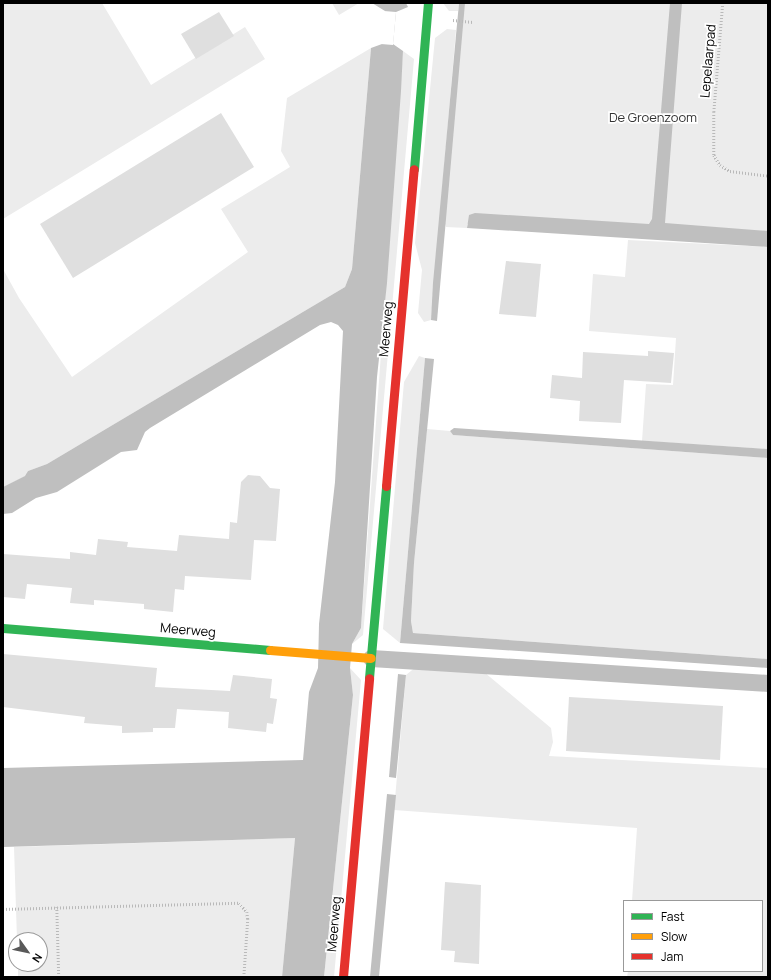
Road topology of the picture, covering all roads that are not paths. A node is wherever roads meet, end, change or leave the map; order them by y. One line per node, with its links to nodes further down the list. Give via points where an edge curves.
1 (428, 3): 3 (street, Meerweg)
2 (3, 628): 3 (street, Meerweg)
3 (371, 658): 4 (lane); 5 (street, Meerweg)
4 (768, 683)
5 (343, 977)

